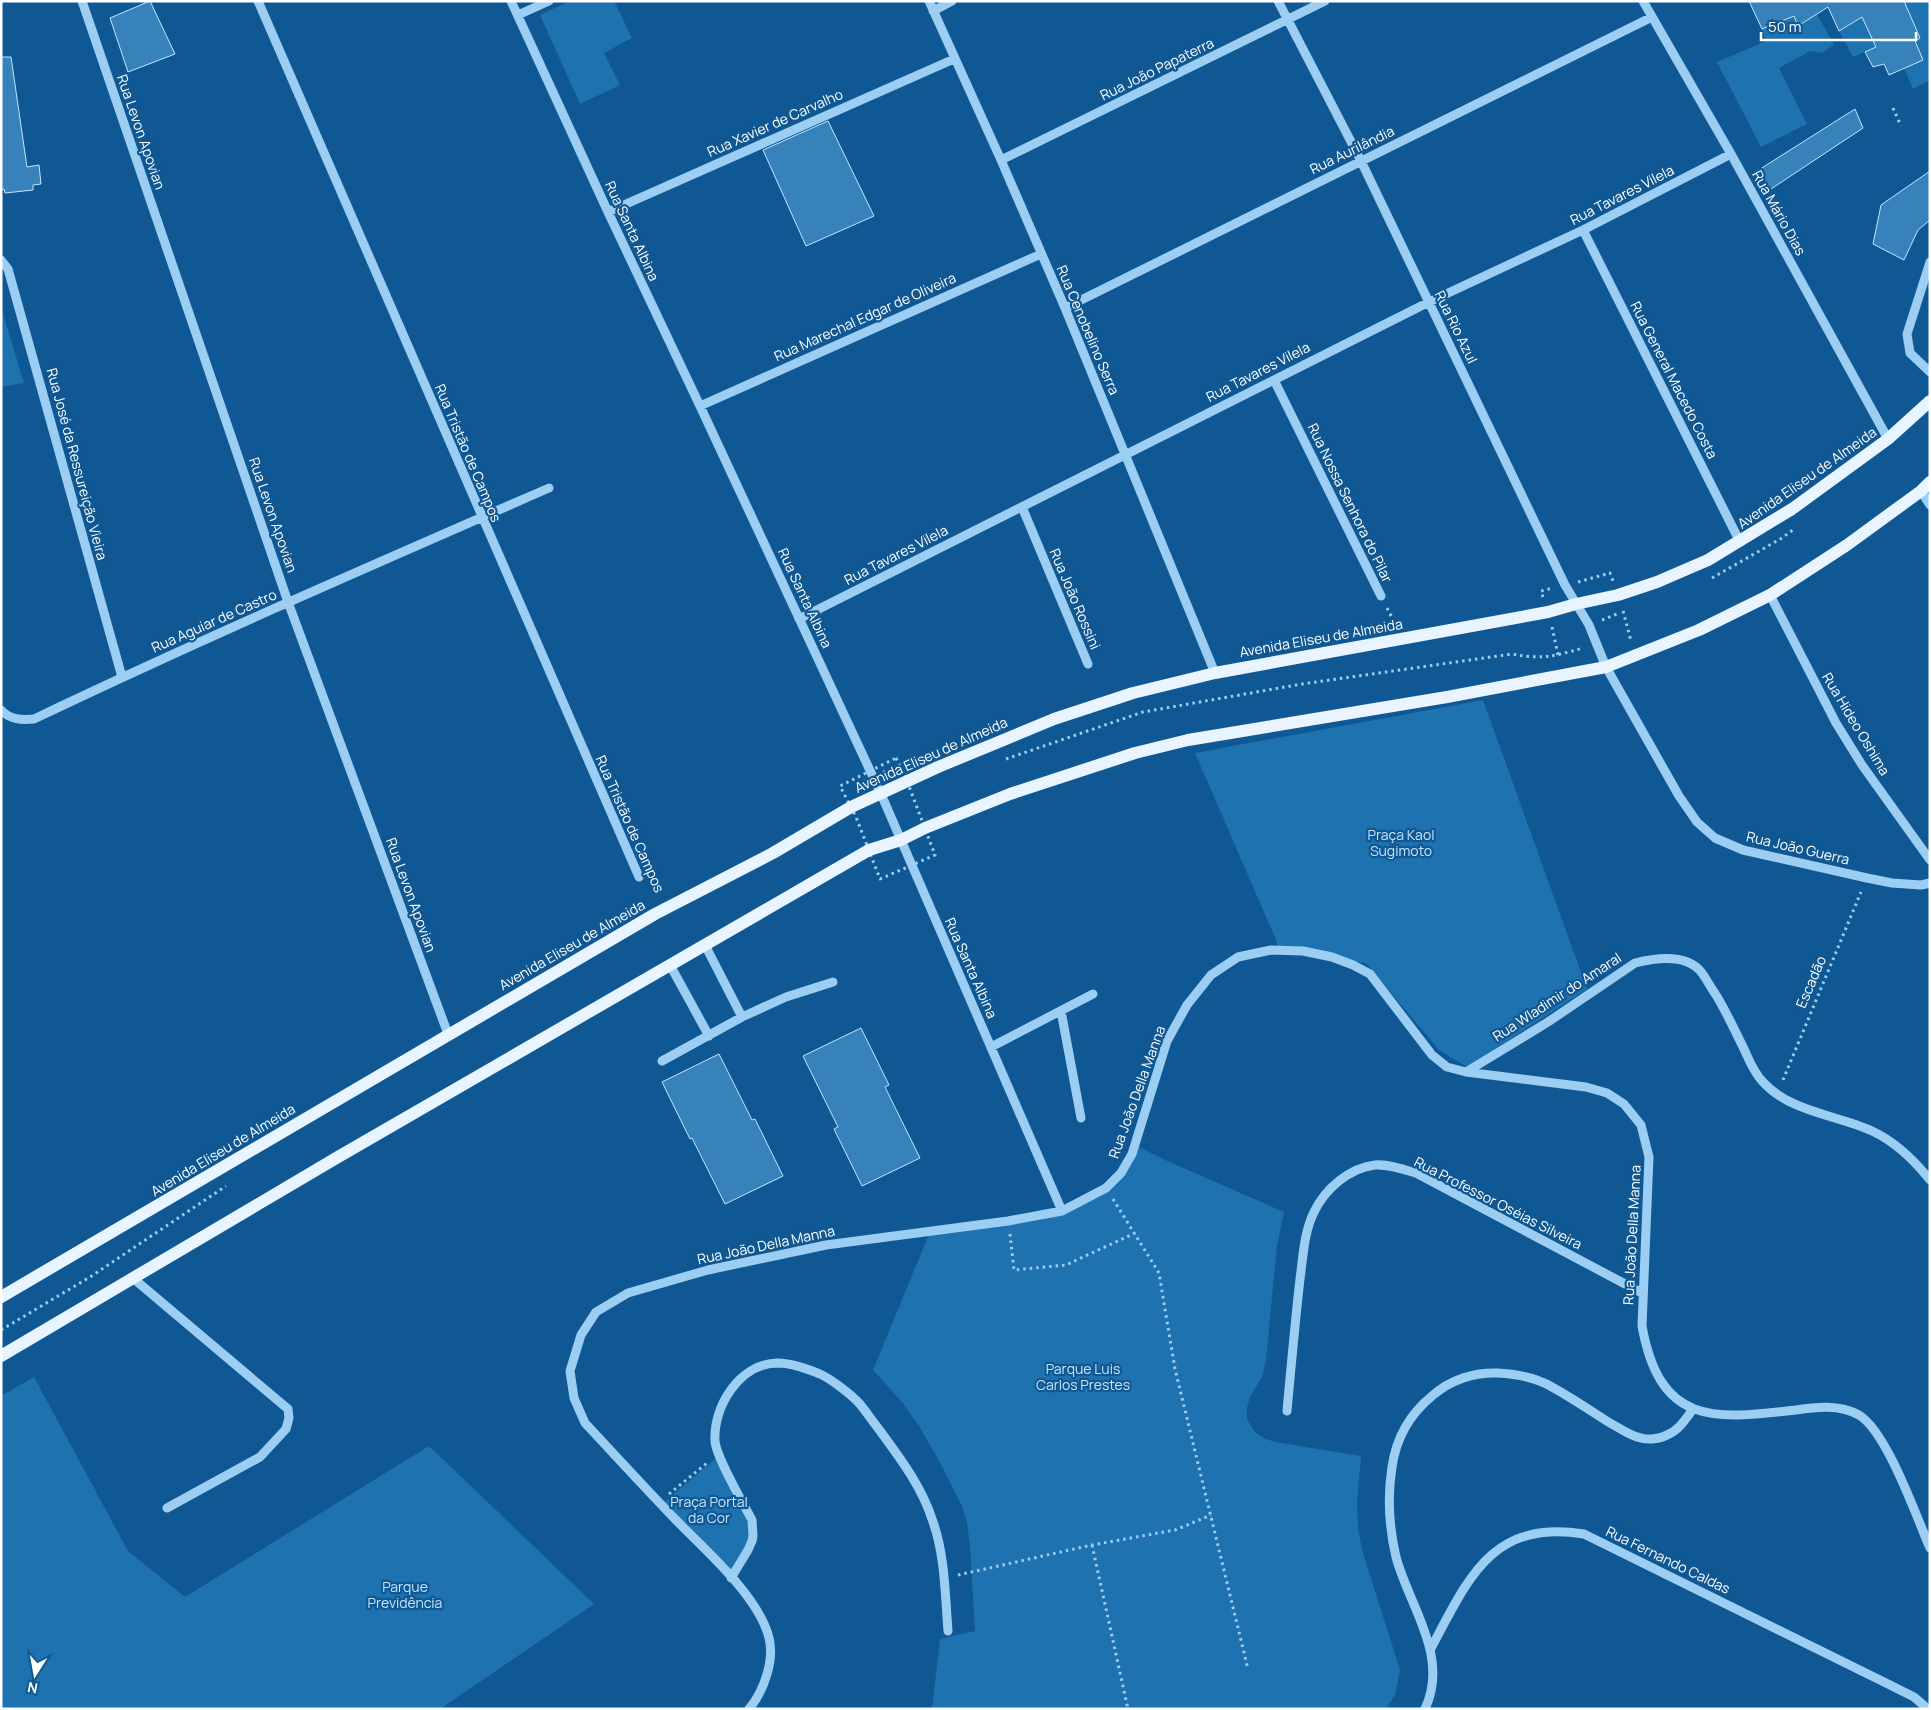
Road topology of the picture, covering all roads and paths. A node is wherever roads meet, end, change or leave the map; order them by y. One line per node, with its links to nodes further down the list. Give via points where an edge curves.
1 (82, 1): 41 (street, Rua Levon Apovian)
2 (258, 1): 37 (street, Rua Tristão de Campos)
3 (511, 1): 11 (street, Rua Santa Albina)
4 (549, 1): 11 (street)
5 (929, 1): 10 (street, Rua Cenobelino Serra)
6 (952, 1): 10 (street)
7 (1278, 1): 13 (street, Rua Rio Azul)
8 (1325, 1): 13 (street, Rua João Papaterra)
9 (1643, 1): 12 (street, Rua Mário Dias)
10 (933, 11): 14 (street, Rua Cenobelino Serra)
11 (518, 15): 20 (street, Rua Santa Albina)
12 (1652, 17): 17 (street, Rua Mário Dias); 19 (street, Rua Aurilândia)
13 (1288, 20): 18 (street, Rua João Papaterra); 19 (street, Rua Rio Azul)
14 (954, 59): 18 (street, Rua Cenobelino Serra); 20 (street, Rua Xavier de Carvalho)
15 (1893, 108): 16 (path)
16 (1901, 126)
17 (1731, 154): 21 (street, Rua Tavares Vilela); 31 (street, Rua Mário Dias)
18 (1001, 160): 22 (street, Rua Cenobelino Serra)
19 (1361, 161): 25 (street, Rua Rio Azul); 26 (street, Rua Aurilândia)
20 (608, 212): 30 (street, Rua Santa Albina)
21 (1582, 230): 25 (street, Rua Tavares Vilela); 38 (street, Rua General Macedo Costa)
22 (1041, 254): 26 (street, Rua Cenobelino Serra); 30 (street, Rua Marechal Edgar de Oliveira)
23 (1, 260): 48 (street, Rua José da Ressureição Vieira, via 8,269)
24 (1930, 262): 27 (street, via 1907,334 1910,353)
25 (1429, 302): 28 (street, Rua Tavares Vilela); 42 (street, Rua Rio Azul)
26 (1065, 308): 32 (street, Rua Cenobelino Serra)
27 (1930, 372)
28 (1274, 380): 32 (street, Rua Tavares Vilela); 40 (street, Rua Nossa Senhora do Pilar)
29 (1930, 401): 31 (main road, Avenida Eliseu de Almeida)
30 (700, 406): 43 (street, Rua Santa Albina)
31 (1888, 439): 38 (main road, Avenida Eliseu de Almeida, via 1792,509)
32 (1126, 454): 36 (street, Rua Tavares Vilela); 47 (street, Rua Cenobelino Serra)
33 (1925, 486): 35 (street); 39 (main road, via 1847,546)
34 (549, 488): 37 (street, Rua Aguiar de Castro)
35 (1930, 505)
36 (1022, 507): 43 (street, Rua Tavares Vilela); 45 (street, Rua João Rossini)
37 (482, 518): 41 (street, Rua Aguiar de Castro); 53 (street, Rua Tristão de Campos)
38 (1740, 542): 42 (main road, Avenida Eliseu de Almeida, via 1685,572 1618,595)
39 (1770, 595): 46 (main road, via 1698,630); 52 (street, Rua Hideo Oshima, via 1841,731)
40 (1381, 596): 44 (path, Rua Nossa Senhora do Pilar)
41 (288, 602): 48 (street, Rua Aguiar de Castro); 62 (street, Rua Levon Apovian)
42 (1576, 604): 44 (main road, Avenida Eliseu de Almeida); 46 (street, Rua Rio Azul, via 1589,625)
43 (799, 619): 50 (street, Rua Santa Albina)
44 (1402, 638): 47 (main road, Avenida Eliseu de Almeida)
45 (1088, 664)
46 (1606, 667): 51 (main road, via 1188,740 1135,753 1010,794); 54 (street, Rua João Guerra, via 1679,796 1697,822 1715,838 1743,850)
47 (1215, 673): 50 (main road, Avenida Eliseu de Almeida, via 1133,693 1054,718)
48 (122, 677): 49 (street, Rua Aguiar de Castro, via 34,719 19,720)
49 (1, 710)
50 (881, 794): 51 (street, Rua Santa Albina); 62 (main road, Avenida Eliseu de Almeida, via 851,807 773,853 655,914)
51 (901, 840): 56 (main road, via 869,850); 64 (street, Rua Santa Albina)
52 (1930, 860)
53 (639, 877)
54 (1867, 878): 55 (street, Rua João Guerra, via 1892,883); 67 (path, Escadão)
55 (1930, 883)
56 (705, 945): 57 (main road); 61 (street)
57 (670, 965): 63 (street); 74 (main road)
58 (833, 982): 61 (street, via 786,997)
59 (1093, 994): 60 (street)
60 (1061, 1011): 64 (street); 68 (street)
61 (742, 1017): 63 (street)
62 (448, 1034): 76 (main road, Avenida Eliseu de Almeida)
63 (709, 1036): 65 (street)
64 (990, 1047): 71 (street, Rua Santa Albina)
65 (662, 1061)
66 (1466, 1072): 67 (street, Rua Wladimir do Amaral, via 1548,1022 1634,963 1671,958 1689,963 1701,971 1727,1013 1752,1066 1762,1082); 70 (street, Rua João Della Manna, via 1447,1068 1432,1055 1370,974 1353,965 1303,951 1272,950 1238,957 1212,975 1187,1005 1167,1041 1132,1154 1121,1173); 75 (street, Rua João Della Manna, via 1586,1087 1607,1093 1624,1104 1641,1125 1649,1157)
67 (1777, 1094): 69 (street, Rua Wladimir do Amaral, via 1798,1105 1872,1131 1893,1143)
68 (1081, 1118)
69 (1930, 1180)
70 (1106, 1188): 71 (street, Rua João Della Manna); 73 (path)
71 (1062, 1211): 72 (street, Rua João Della Manna)
72 (1008, 1221): 73 (path, via 1014,1270 1066,1265); 81 (street, Rua João Della Manna, via 826,1245 708,1270 628,1293 596,1312 581,1335 570,1371 574,1398 585,1423)
73 (1135, 1234): 83 (path, via 1159,1273 1175,1369)
74 (134, 1279): 77 (main road); 82 (street, via 288,1409 286,1429 260,1457)
75 (1642, 1293): 78 (street, Rua João Della Manna, via 1642,1326 1652,1368 1666,1388); 79 (street, Rua Professor Oséias Silveira, via 1416,1173 1376,1165 1358,1168 1326,1193 1314,1212 1305,1240)
76 (1, 1297)
77 (1, 1356)
78 (1693, 1409): 85 (street, Rua João Della Manna, via 1730,1416 1823,1406 1859,1415 1888,1451); 89 (street, via 1680,1428 1666,1436 1650,1439 1626,1432 1552,1386 1517,1374 1472,1374 1432,1395 1415,1412 1394,1452 1388,1518 1397,1558)
79 (1287, 1411)
80 (718, 1454): 81 (path); 86 (street, via 752,1520 753,1532 748,1550); 87 (street, via 715,1441 717,1417 725,1397 743,1376 776,1363 798,1366 822,1375 858,1401 916,1481 941,1548)
81 (659, 1503): 86 (street, Rua João Della Manna)
82 (167, 1508)
83 (1211, 1515): 84 (path, via 1175,1530); 90 (path)
84 (1092, 1545): 87 (path); 92 (path)
85 (1930, 1548)
86 (731, 1578): 91 (street, Rua João Della Manna, via 762,1618 769,1637 767,1674)
87 (943, 1579): 88 (street)
88 (948, 1631)
89 (1430, 1650): 93 (street, via 1431,1686); 94 (street, Rua Fernando Caldas, via 1469,1580 1484,1560 1519,1538 1543,1531 1564,1530 1584,1534 1886,1682 1914,1697)
90 (1248, 1669)
91 (749, 1709)
92 (1128, 1709)
93 (1424, 1709)
94 (1928, 1709)

